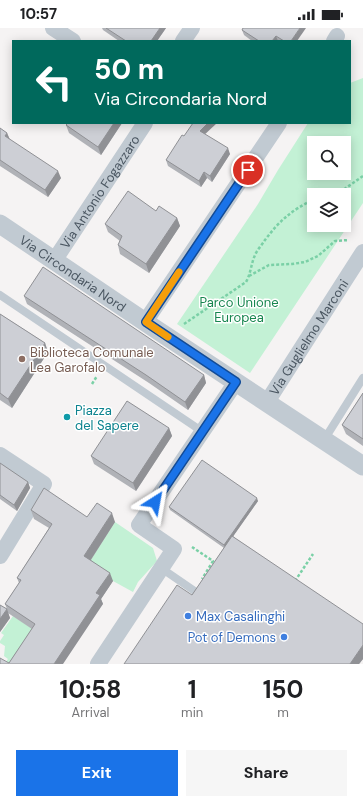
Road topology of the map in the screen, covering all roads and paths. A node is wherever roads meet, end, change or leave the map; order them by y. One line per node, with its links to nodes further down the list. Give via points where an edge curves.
1 (53, 28): 3 (street)
2 (192, 28): 4 (street)
3 (71, 40)
4 (184, 40)
5 (144, 124): 13 (street, Via Antonio Fogazzaro)
6 (278, 124): 16 (street)
7 (363, 176): 8 (path)
8 (347, 188)
9 (307, 203): 14 (path, via 289,213 273,229 255,254)
10 (0, 224): 13 (street, Via Circondaria Nord)
11 (335, 241): 14 (path, via 318,256 306,262 269,265)
12 (363, 252): 20 (street, Via Guglielmo Marconi)
13 (54, 261): 16 (street, Via Circondaria Nord)
14 (249, 276): 17 (path, via 246,282)
15 (0, 295): 21 (lane)
16 (146, 322): 17 (street, Via Circondaria Nord)
17 (167, 336): 19 (street, Via Circondaria Nord)
18 (363, 378): 22 (lane)
19 (236, 382): 20 (street, Via Circondaria Nord); 21 (street)
20 (267, 402): 22 (street, Via Circondaria Nord)
21 (203, 432): 27 (street, via 139,525 174,549)
22 (324, 440): 24 (street, Via Circondaria Nord)
23 (0, 455): 26 (street, via 44,484)
24 (363, 466)
25 (313, 554): 28 (path)
26 (0, 556)
27 (161, 568): 29 (lane); 30 (street)
28 (292, 586)
29 (196, 592)
30 (98, 664)

